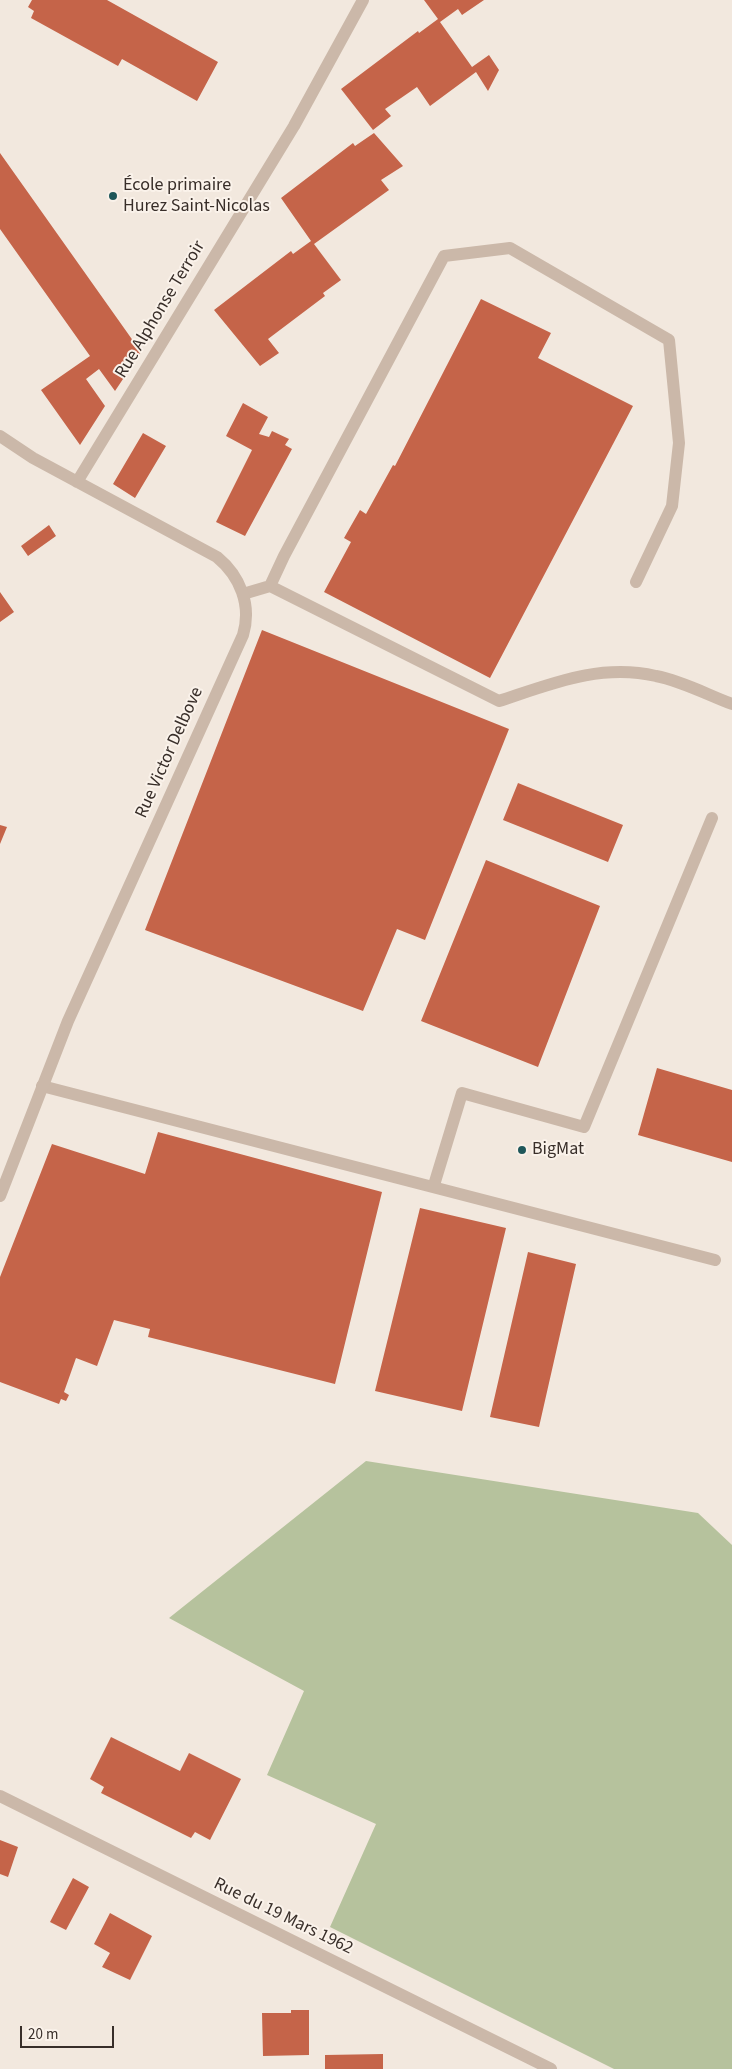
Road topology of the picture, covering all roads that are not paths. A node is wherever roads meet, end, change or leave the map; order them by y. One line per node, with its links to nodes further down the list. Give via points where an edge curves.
1 (363, 0): 3 (street, Rue Alphonse Terroir, via 294,126)
2 (0, 436): 3 (street, Rue Victor Delbove)
3 (77, 482): 6 (street, Rue Victor Delbove, via 217,557 232,571)
4 (636, 582): 5 (street, via 672,506 679,443 669,340 510,248 444,256)
5 (270, 586): 6 (street); 7 (street, via 498,701 581,675 618,671 658,676)
6 (243, 594): 9 (street, Rue Victor Delbove, via 247,615 243,634 72,1012)
7 (732, 704)
8 (712, 818): 10 (street, via 584,1127 462,1093)
9 (42, 1086): 10 (street); 11 (street, Rue Victor Delbove)
10 (434, 1185): 12 (street)
11 (0, 1196)
12 (715, 1260)
13 (0, 1796): 14 (street, Rue du 19 Mars 1962)
14 (551, 2069)

